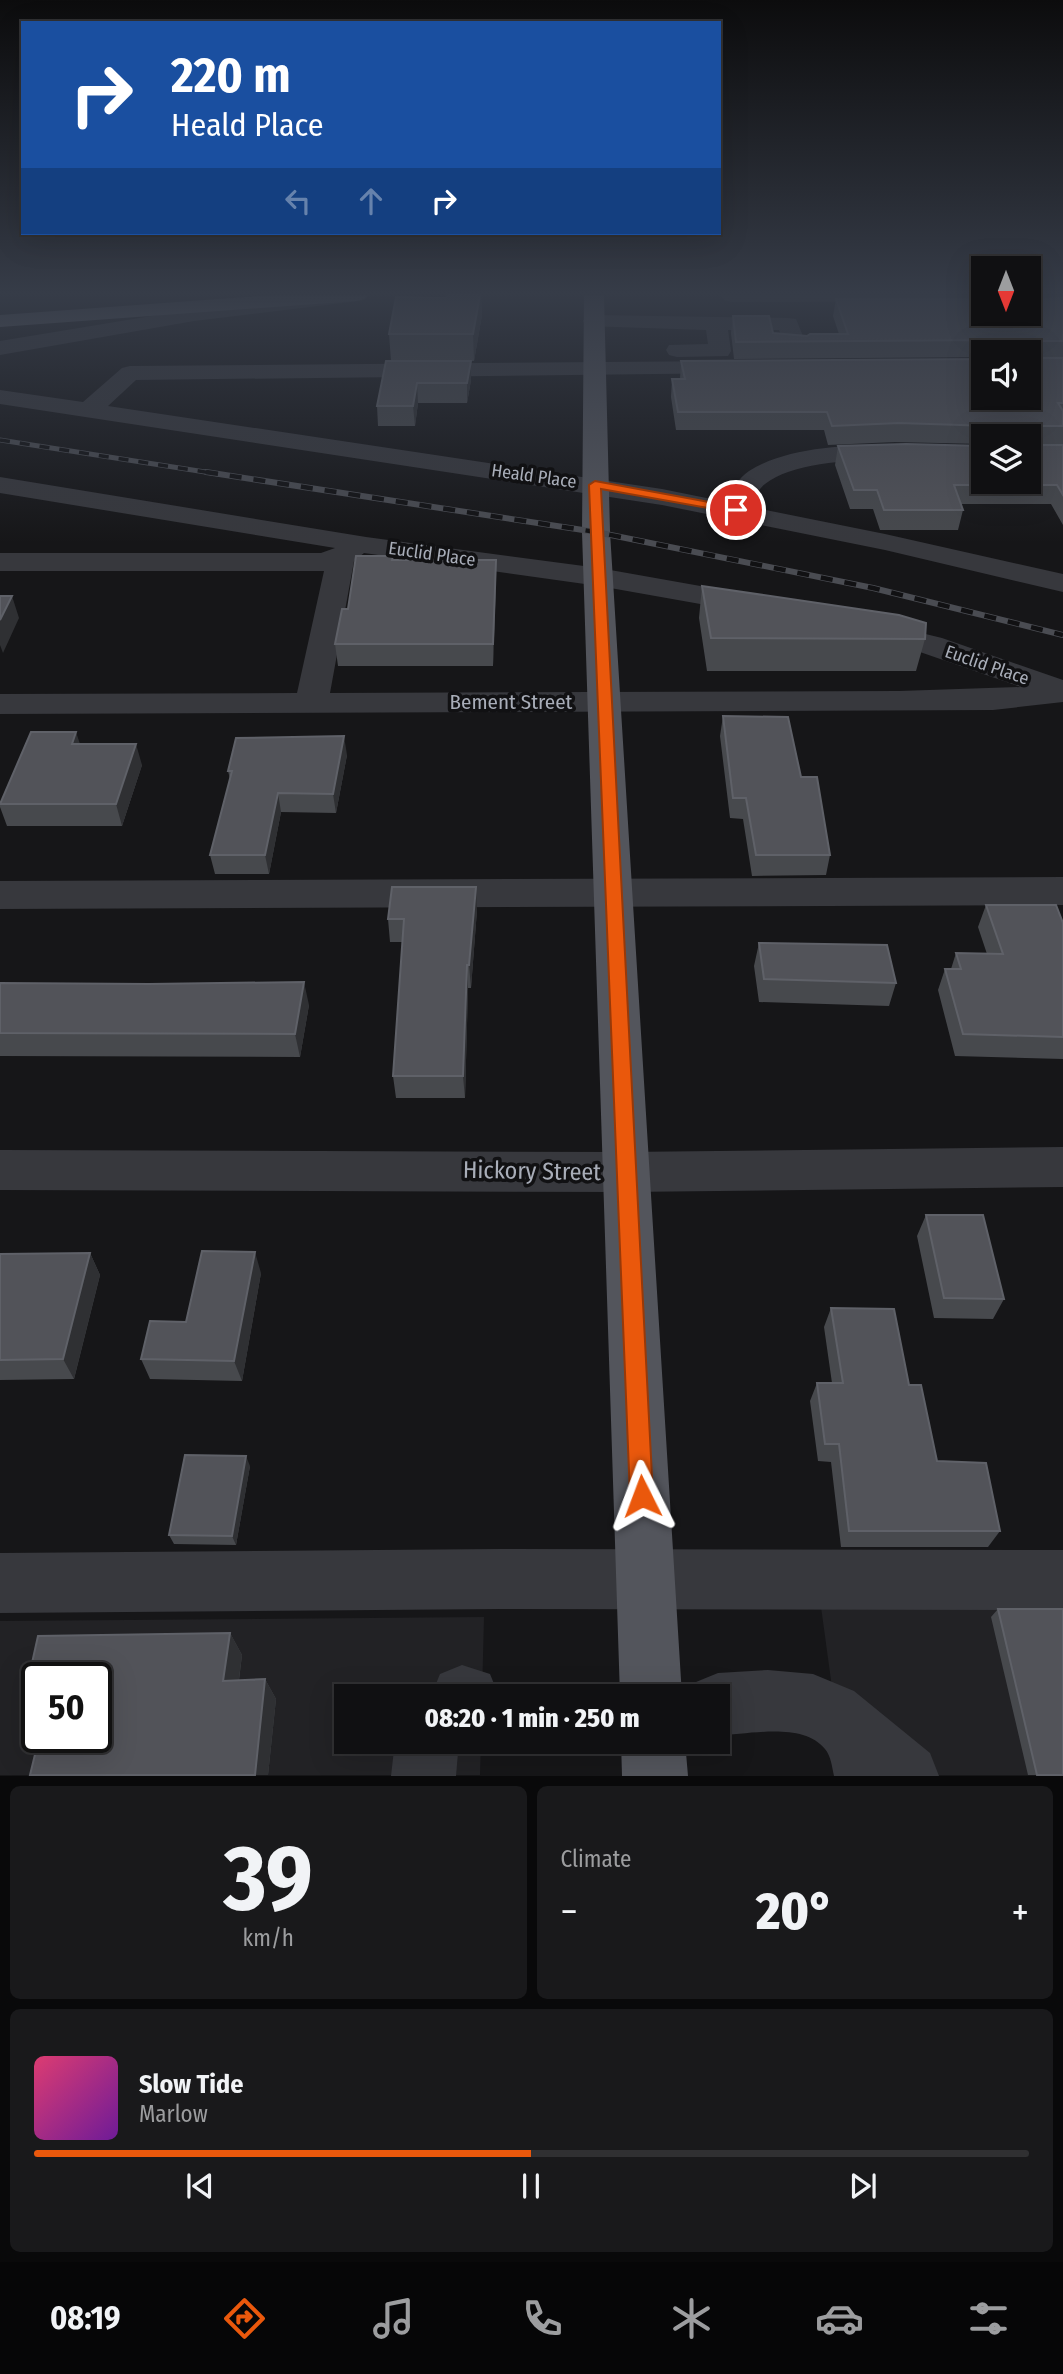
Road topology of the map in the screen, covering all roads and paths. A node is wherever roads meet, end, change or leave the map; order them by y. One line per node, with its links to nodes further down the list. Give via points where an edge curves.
1 (125, 378): 4 (street)
2 (594, 378): 7 (main road)
3 (0, 397): 4 (street, Heald Place)
4 (88, 411): 7 (street, Heald Place)
5 (971, 454): 8 (street, via 810,458 756,478)
6 (0, 485): 9 (street, Euclid Place)
7 (595, 485): 8 (street, Heald Place); 11 (main road)
8 (736, 510): 12 (street, Heald Place)
9 (354, 551): 10 (street, via 325,562); 11 (street, Euclid Place); 16 (street)
10 (0, 562)
11 (599, 577): 13 (street, Euclid Place); 17 (main road)
12 (1057, 578)
13 (778, 608)
14 (841, 622): 15 (street, Euclid Place, via 931,645)
15 (1063, 692): 17 (street, Bement Street, via 980,700)
16 (312, 702): 17 (street, Bement Street); 18 (street, Bement Street)
17 (605, 702): 20 (main road)
18 (0, 704)
19 (1063, 891): 20 (street)
20 (614, 893): 21 (street); 24 (main road)
21 (0, 895)
22 (1063, 1167): 24 (street, Hickory Street)
23 (0, 1170): 24 (street, Hickory Street)
24 (625, 1172): 25 (main road)
25 (646, 1579): 26 (street); 27 (street); 28 (main road)
26 (1063, 1580)
27 (0, 1583)
28 (650, 1684)
29 (730, 1704): 30 (street, via 803,1702 826,1707)
30 (856, 1750): 35 (street)
31 (426, 1754): 33 (street)
32 (654, 1754): 34 (main road)
33 (423, 1776)
34 (655, 1776)
35 (907, 1776)

